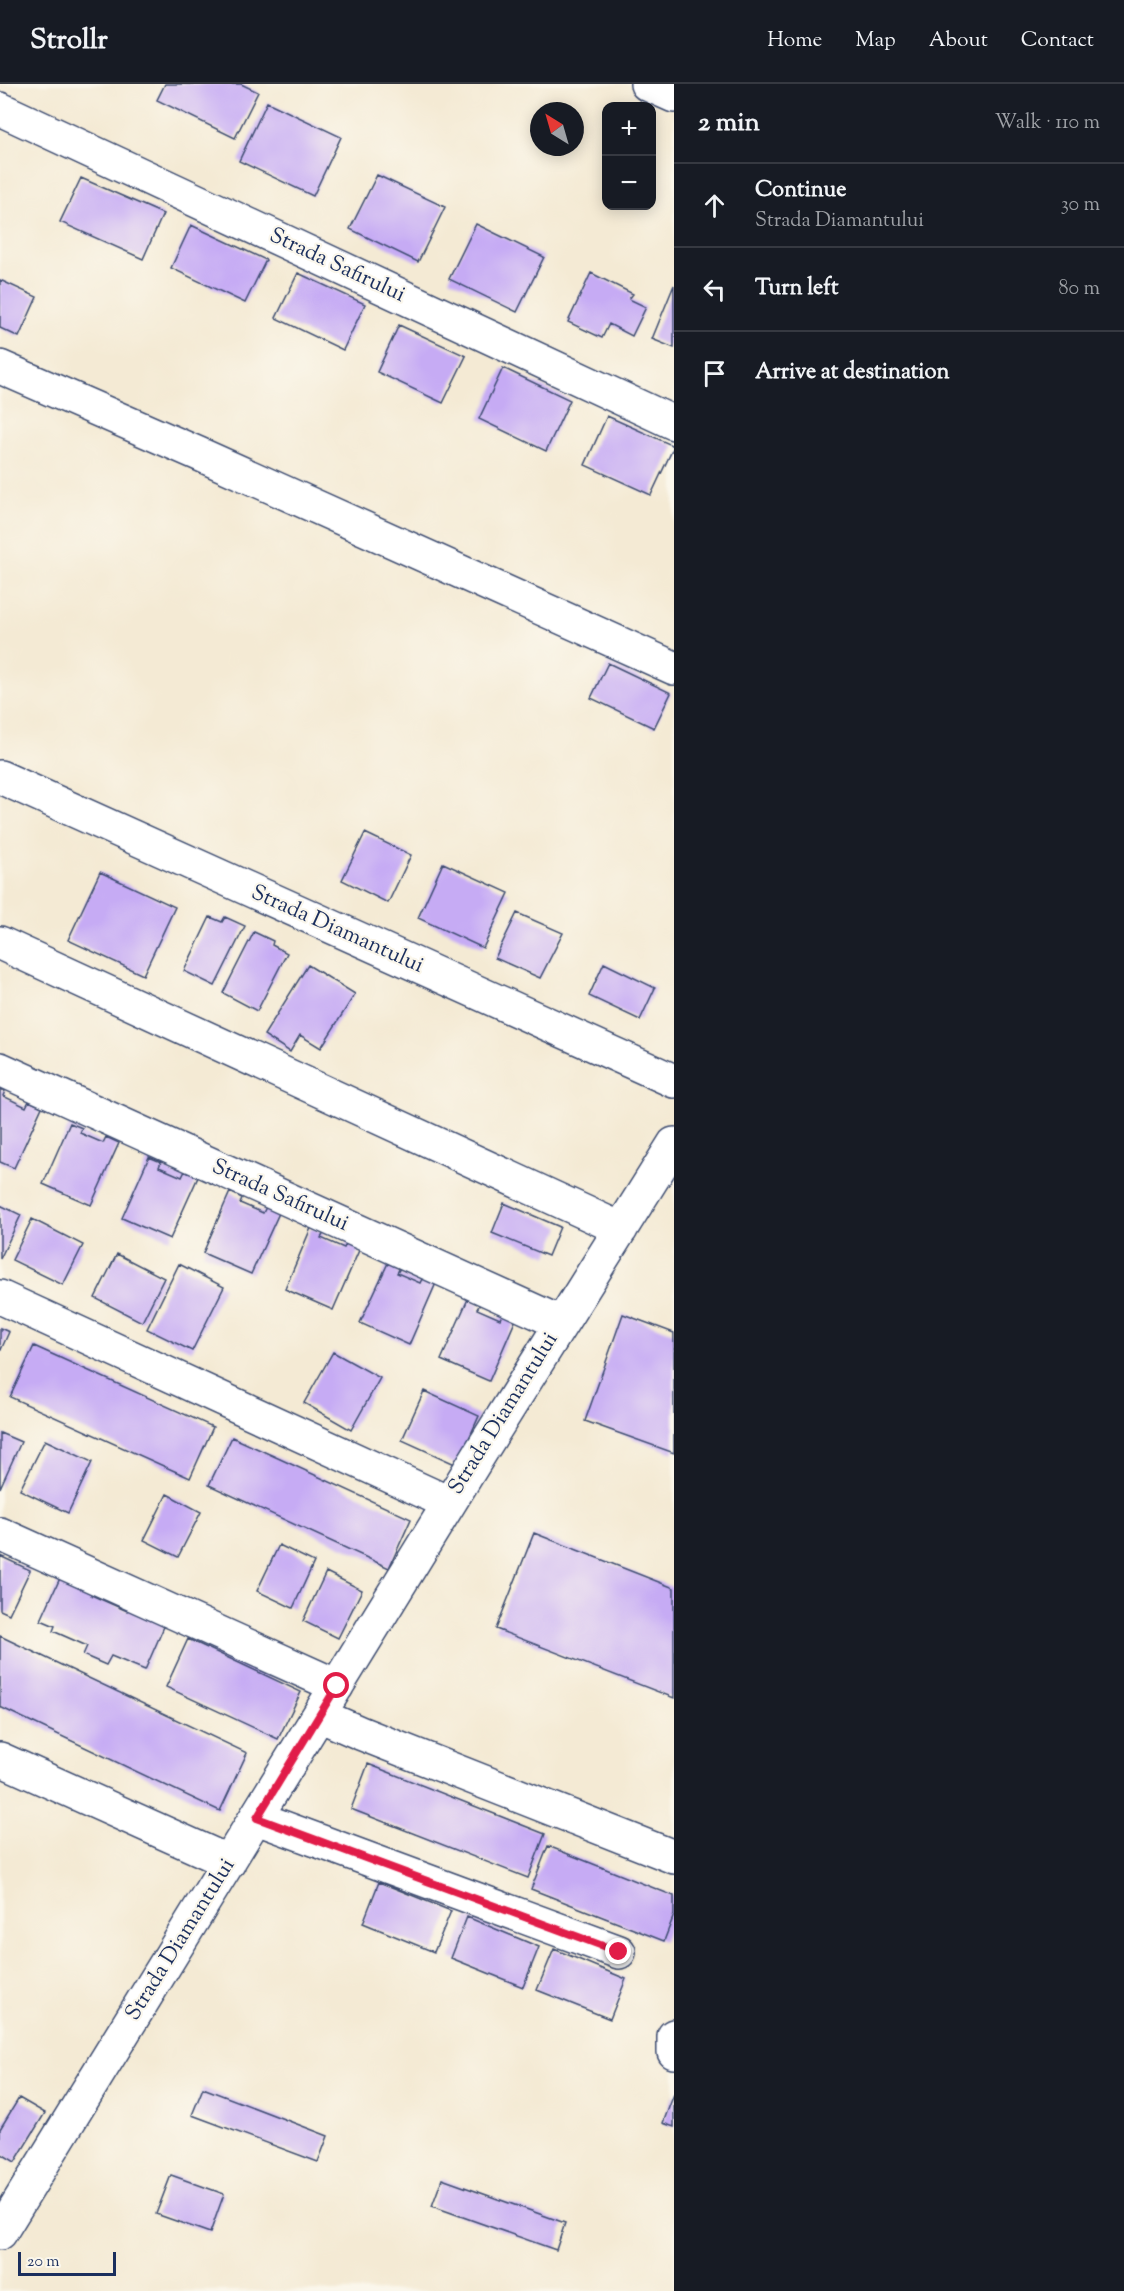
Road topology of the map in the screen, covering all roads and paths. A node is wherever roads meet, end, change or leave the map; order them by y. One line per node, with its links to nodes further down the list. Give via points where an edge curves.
1 (647, 84): 2 (street)
2 (674, 96)
3 (0, 109): 5 (street, Strada Safirului)
4 (0, 367): 6 (street)
5 (674, 423)
6 (674, 668)
7 (0, 777): 10 (street, Strada Diamantului)
8 (0, 943): 12 (street)
9 (0, 1069): 14 (street, Strada Safirului)
10 (674, 1082)
11 (674, 1144): 12 (street, Strada Diamantului)
12 (621, 1229): 14 (street, Strada Diamantului)
13 (0, 1297): 15 (street)
14 (561, 1323): 15 (street, Strada Diamantului)
15 (449, 1503): 17 (street, Strada Diamantului)
16 (0, 1534): 17 (street)
17 (337, 1686): 18 (street, Strada Diamantului)
18 (319, 1715): 20 (street, Strada Diamantului); 21 (street)
19 (0, 1758): 22 (street)
20 (257, 1818): 22 (street, Strada Diamantului); 23 (street)
21 (674, 1857)
22 (229, 1862): 26 (street, Strada Diamantului)
23 (619, 1952)
24 (674, 2036): 25 (street)
25 (674, 2052)
26 (12, 2188): 27 (street, Strada Diamantului)
27 (0, 2233)

